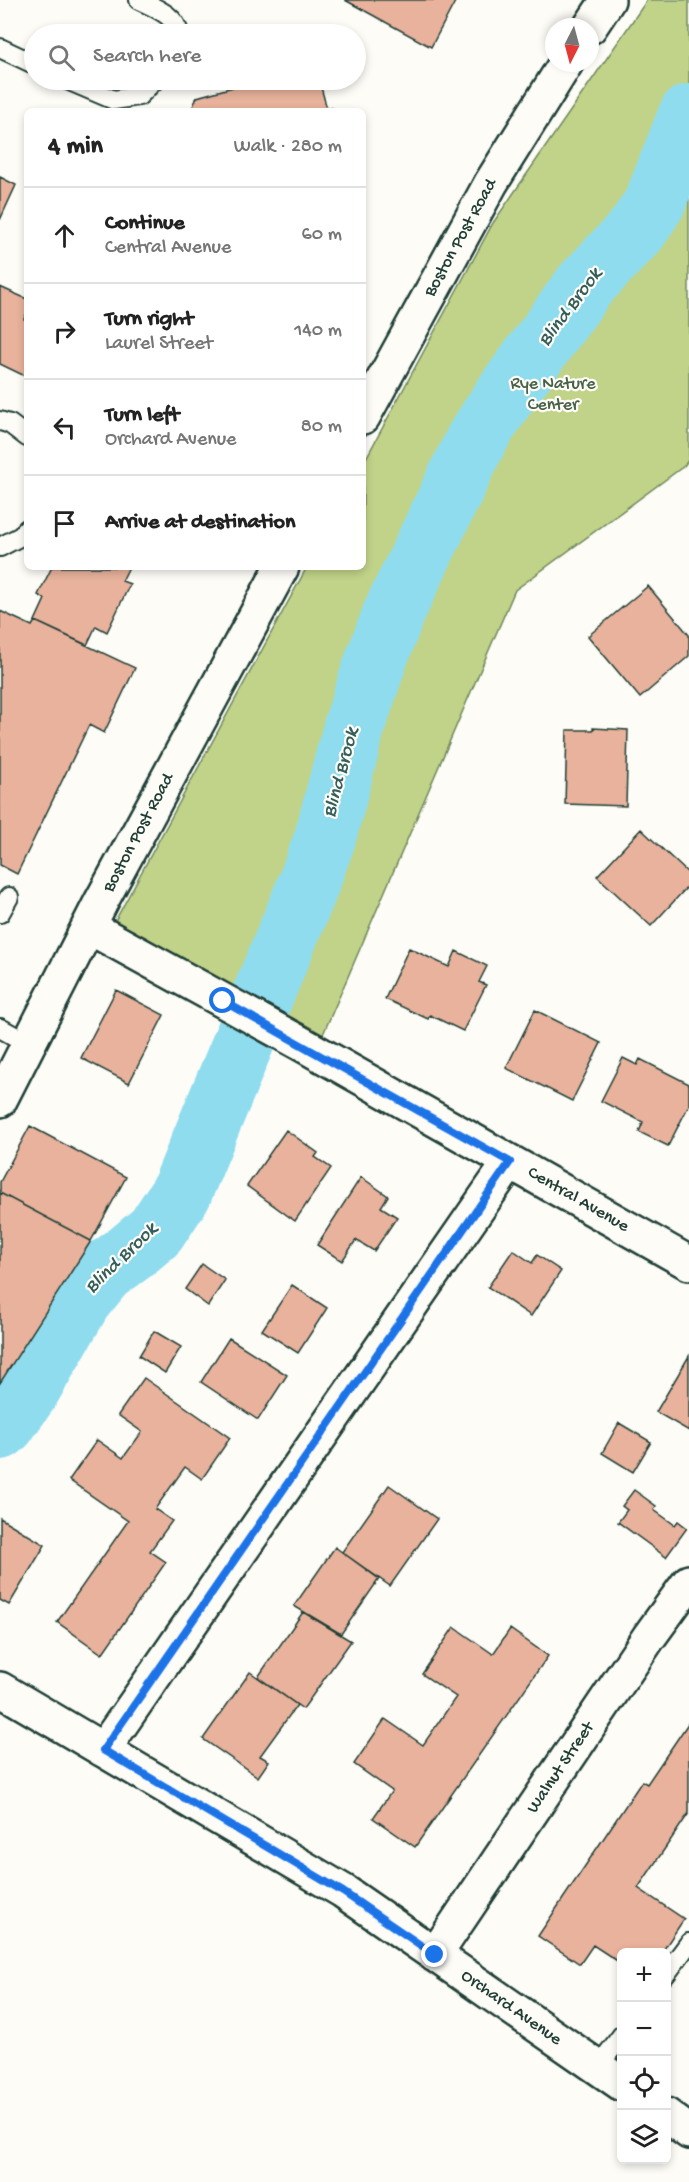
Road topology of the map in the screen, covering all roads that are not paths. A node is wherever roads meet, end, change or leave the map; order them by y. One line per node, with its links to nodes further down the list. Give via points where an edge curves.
1 (139, 0): 4 (lane, via 166,14)
2 (608, 0): 3 (street)
3 (596, 18)
4 (175, 24)
5 (0, 48): 6 (lane)
6 (24, 59)
7 (560, 72): 10 (street, Boston Post Road, via 491,183)
8 (90, 90): 9 (lane, via 114,100 139,96)
9 (145, 90)
10 (366, 412)
11 (0, 421): 12 (lane)
12 (24, 435)
13 (24, 532): 14 (lane)
14 (0, 547)
15 (280, 570): 16 (street, Boston Post Road)
16 (89, 927): 18 (street, Boston Post Road); 20 (street, Central Avenue)
17 (0, 1028): 18 (lane)
18 (29, 1044): 19 (street, Boston Post Road)
19 (0, 1100)
20 (510, 1162): 21 (street, Central Avenue); 24 (street)
21 (689, 1263)
22 (689, 1582): 26 (street, Walnut Street)
23 (0, 1689): 24 (street, Orchard Avenue)
24 (103, 1750): 26 (street, Orchard Avenue, via 343,1892)
25 (689, 1943): 27 (lane)
26 (435, 1955): 29 (street, Orchard Avenue)
27 (671, 1967)
28 (617, 2049): 29 (lane)
29 (609, 2076)
30 (671, 2119): 31 (street)
31 (689, 2132)

